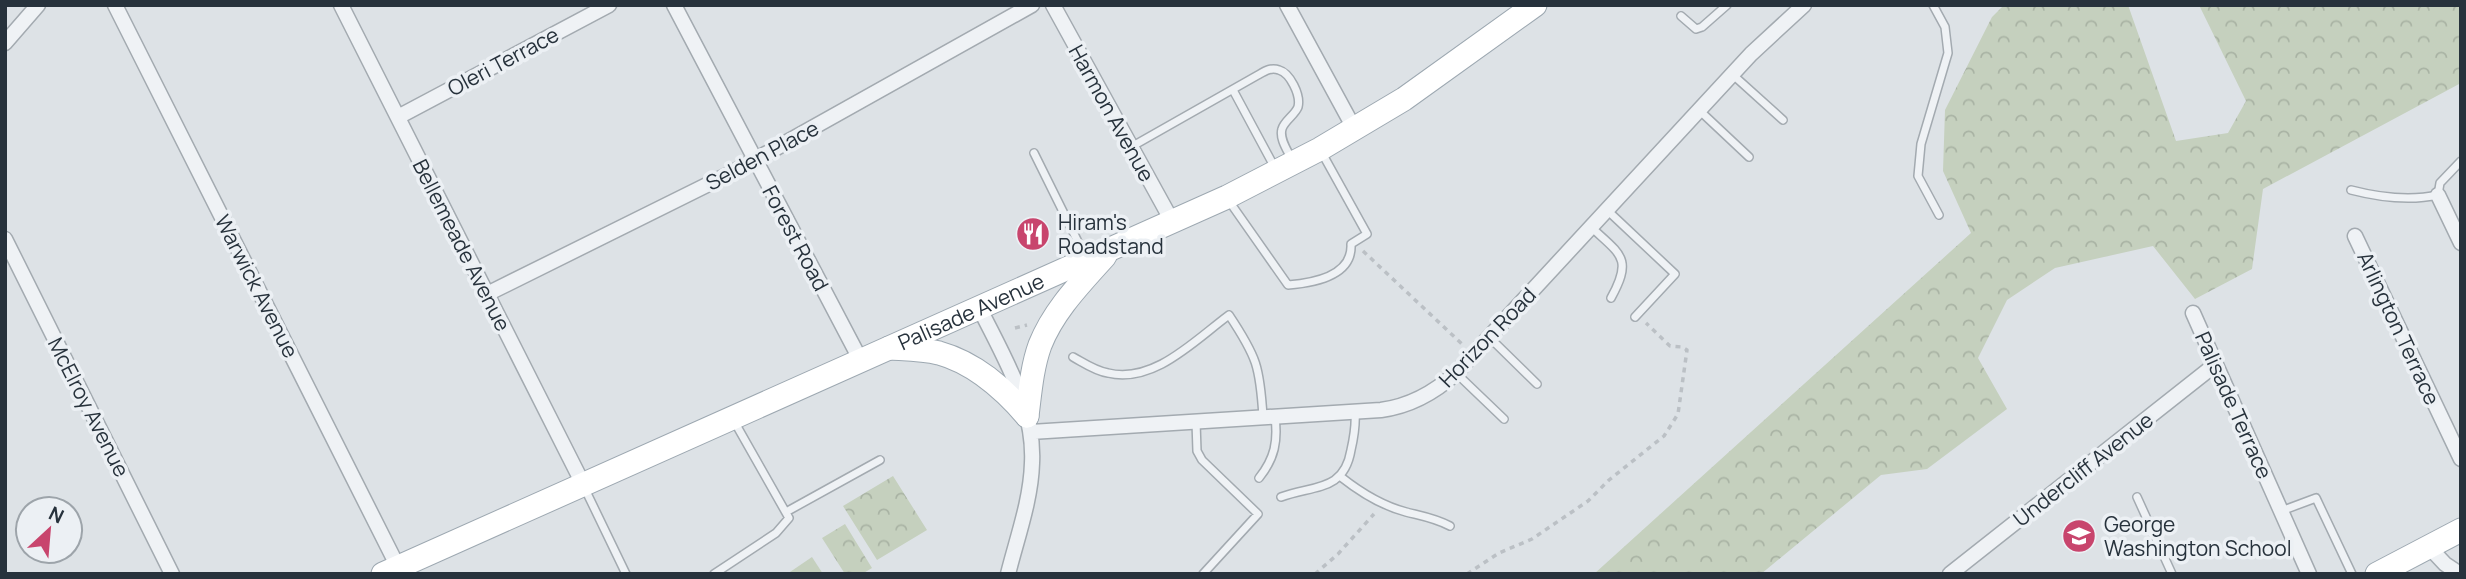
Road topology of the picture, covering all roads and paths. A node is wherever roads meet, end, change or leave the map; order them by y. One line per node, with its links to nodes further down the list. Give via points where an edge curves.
1 (38, 5): 14 (street)
2 (115, 5): 73 (street, Warwick Avenue)
3 (341, 5): 18 (street, Bellemeade Avenue)
4 (609, 5): 18 (street, Oleri Terrace)
5 (674, 5): 25 (street, Forest Road)
6 (1032, 5): 25 (street, Selden Place)
7 (1053, 5): 21 (street, Harmon Avenue)
8 (1287, 5): 20 (street)
9 (1727, 5): 13 (lane, via 1696,29)
10 (1804, 5): 15 (street, Horizon Road)
11 (1933, 5): 32 (lane, via 1945,27 1948,53 1921,144 1918,176)
12 (1525, 9): 20 (main road, Palisade Avenue, via 1444,72)
13 (1681, 16)
14 (5, 43)
15 (1732, 74): 17 (street, Horizon Road); 19 (lane)
16 (1233, 90): 21 (lane); 27 (lane); 27 (lane, via 1268,69 1278,69 1290,79 1298,106 1282,127)
17 (1698, 110): 24 (lane); 31 (street, Horizon Road)
18 (398, 117): 41 (street, Bellemeade Avenue)
19 (1783, 120)
20 (1354, 130): 22 (main road, Palisade Avenue)
21 (1131, 147): 33 (street, Harmon Avenue)
22 (1320, 149): 27 (main road, Palisade Avenue); 39 (lane, via 1367,234 1351,244)
23 (1034, 153): 40 (lane)
24 (1749, 157)
25 (755, 160): 41 (street, Selden Place); 50 (street, Forest Road)
26 (2461, 161): 29 (lane, via 2440,183)
27 (1286, 168): 30 (main road, Palisade Avenue)
28 (2351, 190): 29 (lane, via 2392,197)
29 (2438, 195): 37 (street)
30 (1227, 197): 33 (main road, Palisade Avenue); 39 (lane, via 1288,285 1315,283 1347,265)
31 (1607, 210): 34 (street, Horizon Road); 45 (lane, via 1675,274)
32 (1939, 215)
33 (1172, 221): 38 (main road, Palisade Avenue)
34 (1591, 227): 42 (lane, via 1622,258 1624,268); 46 (street, Horizon Road)
35 (2355, 236): 60 (street, Arlington Terrace)
36 (5, 239): 74 (street, McElroy Avenue)
37 (2461, 243)
38 (1110, 250): 40 (main road, Palisade Avenue); 59 (main road, via 1063,304 1048,329 1034,370)
39 (1352, 253): 48 (path, via 1363,250)
40 (1087, 260): 43 (main road, Palisade Avenue)
41 (487, 294): 64 (street, Bellemeade Avenue)
42 (1611, 298)
43 (979, 307): 47 (main road, Palisade Avenue); 59 (street, via 1015,380)
44 (2193, 313): 51 (street, Palisade Terrace)
45 (1636, 316): 80 (path, via 1670,346 1687,350 1673,423 1588,501)
46 (1489, 337): 48 (street, Horizon Road); 53 (lane)
47 (886, 348): 50 (main road, Palisade Avenue); 59 (main road, via 937,353 961,361 1012,398)
48 (1473, 354): 52 (street, Horizon Road)
49 (1073, 357): 56 (lane, via 1110,374 1135,374 1156,368 1229,315 1256,359)
50 (860, 359): 55 (main road, Palisade Avenue)
51 (2216, 365): 67 (street, Palisade Terrace); 81 (street, Undercliff Avenue)
52 (1456, 373): 54 (street, Horizon Road, via 1411,403); 57 (lane)
53 (1537, 384)
54 (1355, 412): 56 (street, Horizon Road); 62 (lane, via 1349,462)
55 (732, 417): 64 (main road, Palisade Avenue); 68 (lane)
56 (1269, 417): 58 (street, Horizon Road); 63 (lane, via 1276,444)
57 (1504, 419)
58 (1196, 422): 59 (street, Horizon Road); 78 (lane, via 1202,460 1258,514)
59 (1029, 424): 77 (street, via 1029,489)
60 (2461, 459)
61 (880, 460): 68 (lane)
62 (1341, 477): 65 (lane); 70 (lane, via 1374,499)
63 (1259, 478)
64 (583, 484): 73 (main road, Palisade Avenue); 75 (lane)
65 (1281, 497)
66 (2137, 497): 82 (lane)
67 (2281, 511): 83 (street, Palisade Terrace); 84 (lane, via 2316,498)
68 (786, 512): 76 (lane, via 789,518 776,533)
69 (1374, 514): 79 (path)
70 (1450, 526)
71 (2461, 530): 72 (main road)
72 (2430, 548): 85 (main road); 86 (street)
73 (391, 570)
74 (172, 574)
75 (626, 574)
76 (714, 574)
77 (1008, 574)
78 (1203, 574)
79 (1315, 574)
80 (1467, 574)
81 (1950, 574)
82 (2172, 574)
83 (2309, 574)
84 (2352, 574)
85 (2377, 574)
86 (2460, 574)

